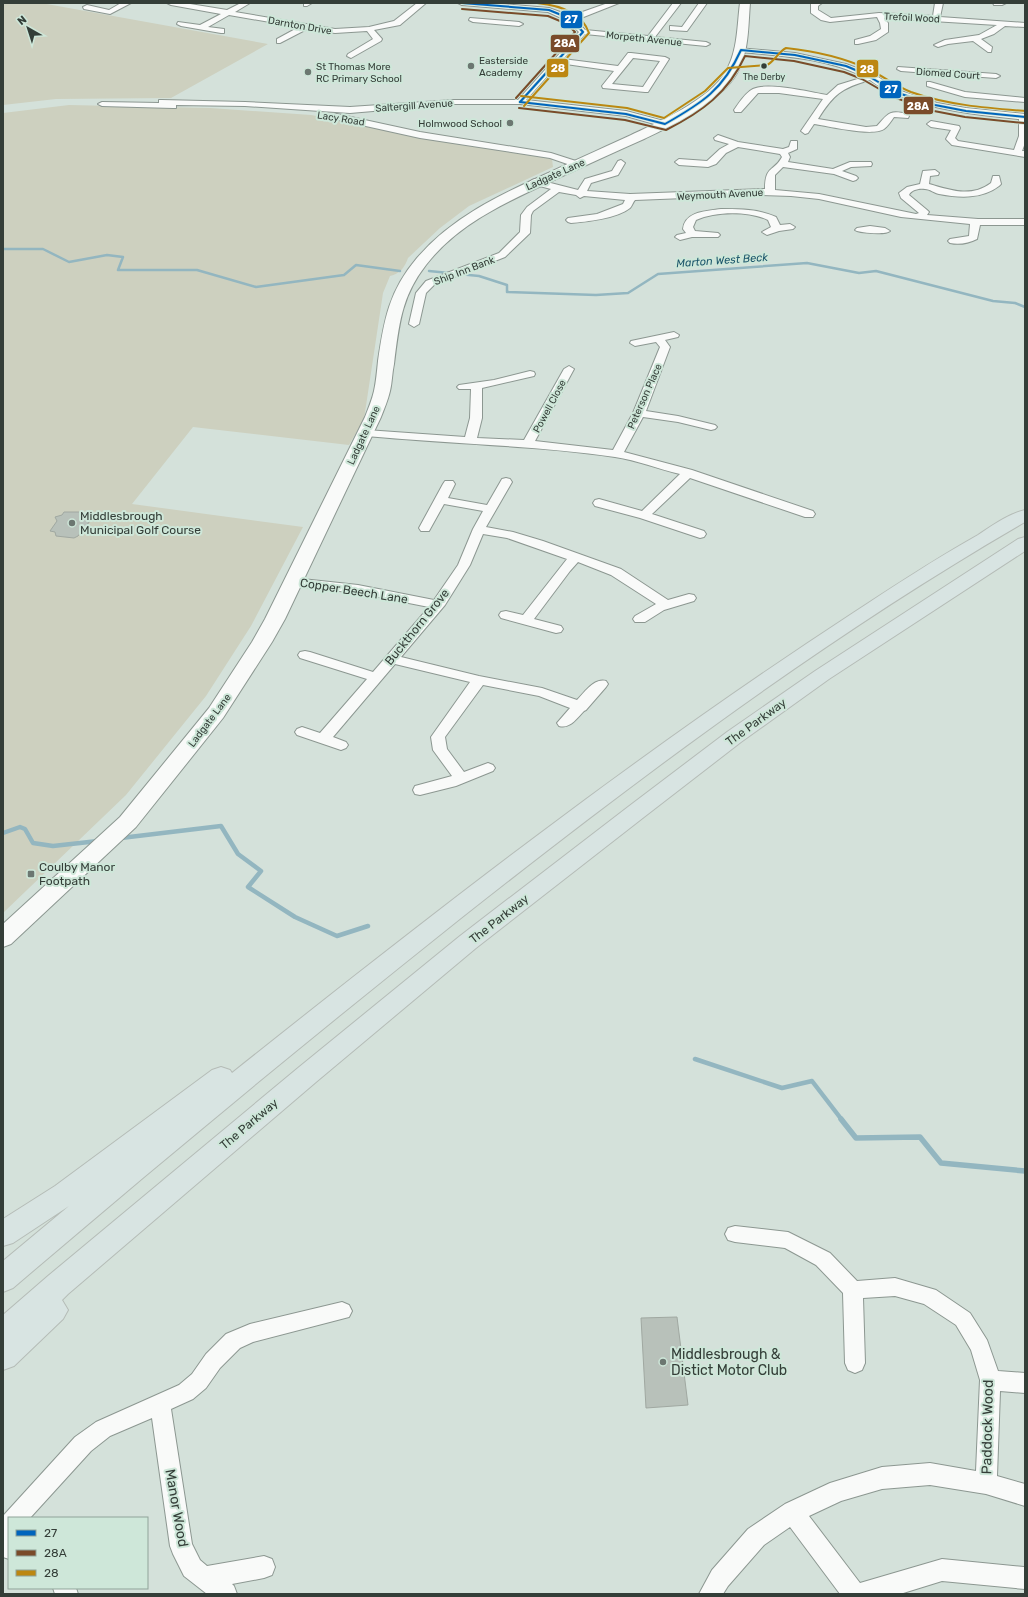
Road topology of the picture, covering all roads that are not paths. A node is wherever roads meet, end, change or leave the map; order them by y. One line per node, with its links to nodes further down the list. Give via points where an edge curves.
1 (127, 3): 12 (street, via 110,12)
2 (171, 3): 14 (street, Darnton Drive)
3 (246, 3): 14 (street)
4 (422, 3): 27 (street, Darnton Drive, via 397,23)
5 (462, 3): 13 (street)
6 (615, 3): 16 (street)
7 (677, 3): 30 (street)
8 (703, 3): 26 (street, via 684,29)
9 (745, 3): 37 (main road, Ladgate Lane)
10 (818, 3): 15 (street, Trefoil Wood, via 814,5 814,11 828,20)
11 (939, 3): 17 (street)
12 (87, 7)
13 (505, 7): 16 (street, via 549,10); 19 (street)
14 (229, 12): 24 (street, Darnton Drive); 25 (street)
15 (879, 15): 17 (street, Trefoil Wood); 36 (street, via 885,30 862,41)
16 (571, 19): 29 (street)
17 (936, 19): 22 (street, Trefoil Wood)
18 (473, 20): 19 (street)
19 (498, 22): 21 (street)
20 (181, 24): 25 (street)
21 (519, 24)
22 (1003, 24): 23 (street, Trefoil Wood); 34 (street)
23 (1025, 25)
24 (306, 26): 27 (street, Darnton Drive, via 335,31); 31 (street)
25 (202, 27): 28 (street)
26 (672, 28)
27 (369, 29): 38 (street, via 378,39)
28 (221, 31)
29 (583, 32): 30 (street, Morpeth Avenue); 39 (street)
30 (650, 38): 33 (street, Morpeth Avenue)
31 (280, 41)
32 (940, 42): 34 (street, via 966,40)
33 (706, 44)
34 (983, 45): 35 (street)
35 (998, 46)
36 (876, 47)
37 (741, 50): 42 (street, via 810,57 846,66); 54 (main road, Ladgate Lane, via 731,72 719,87 698,104)
38 (351, 56)
39 (558, 61): 40 (street); 48 (street)
40 (620, 69): 40 (street, via 606,86 645,90 665,59 631,55)
41 (901, 69): 43 (street, Diomed Court)
42 (872, 78): 45 (street, via 847,84); 52 (street, via 895,92 935,105 966,112)
43 (997, 83): 44 (street, Diomed Court, via 966,94); 46 (street, Diomed Court)
44 (934, 87)
45 (830, 98): 50 (street, via 760,89); 53 (street)
46 (1025, 100)
47 (162, 102): 48 (street, Saltergill Avenue, via 350,110 454,102)
48 (520, 102): 54 (street, Saltergill Avenue, via 626,114)
49 (102, 104): 64 (street, Lacy Road, via 253,109 343,118 420,135 551,156)
50 (738, 110)
51 (906, 116): 53 (street, via 893,112 882,127 875,130)
52 (1024, 116): 61 (street)
53 (813, 122): 56 (street)
54 (665, 124): 64 (main road, Ladgate Lane)
55 (931, 124): 61 (street, via 957,126 950,139 955,143)
56 (805, 131)
57 (718, 138): 59 (street)
58 (794, 143): 60 (street, via 793,149)
59 (737, 144): 60 (street); 62 (street, via 723,151 712,162)
60 (782, 152): 65 (street, via 786,160)
61 (1021, 154)
62 (679, 162)
63 (621, 163): 76 (street, via 615,173 588,181)
64 (576, 164): 70 (main road, Ladgate Lane)
65 (781, 164): 67 (street); 75 (street, via 771,175)
66 (868, 164): 67 (street, via 846,165)
67 (835, 172): 69 (street)
68 (926, 172): 71 (street)
69 (853, 178)
70 (535, 182): 73 (street, Weymouth Avenue); 104 (main road, Ladgate Lane, via 498,201 457,228 429,252 417,267 396,305 390,326 382,391)
71 (925, 186): 72 (street, via 944,192 970,193 991,188 996,181); 80 (street, via 908,189 904,193 904,196 921,208 924,212)
72 (1007, 186)
73 (556, 190): 76 (street, Weymouth Avenue); 94 (street, Ship Inn Bank, via 530,209 526,215 525,233 502,255 436,280 424,288)
74 (725, 192): 75 (street, Weymouth Avenue); 77 (street, Weymouth Avenue); 79 (street)
75 (770, 192): 78 (street, Weymouth Avenue, via 813,196)
76 (580, 195): 77 (street, Weymouth Avenue)
77 (631, 198): 81 (street, via 627,206 589,222)
78 (876, 209): 80 (street, Weymouth Avenue); 86 (street, via 867,224)
79 (734, 212): 85 (street, via 770,216); 88 (street, via 712,212 694,217 688,225)
80 (922, 217): 83 (street, Weymouth Avenue)
81 (570, 220)
82 (1025, 222): 83 (street, Weymouth Avenue)
83 (975, 223): 91 (street)
84 (790, 226): 85 (street)
85 (777, 228): 87 (street)
86 (885, 231)
87 (767, 232)
88 (692, 234): 89 (street); 90 (street)
89 (715, 235)
90 (680, 237)
91 (972, 239): 92 (street); 93 (street)
92 (953, 241)
93 (984, 244)
94 (414, 324)
95 (674, 335): 96 (street)
96 (658, 338): 97 (street); 102 (street, Peterson Place, via 665,347)
97 (635, 343)
98 (569, 369): 106 (street, Powell Close)
99 (530, 374): 100 (street)
100 (478, 386): 101 (street); 105 (street, via 476,418)
101 (463, 387)
102 (638, 413): 103 (street); 107 (street, Peterson Place)
103 (711, 427)
104 (366, 433): 105 (street); 122 (main road, Ladgate Lane, via 336,489)
105 (470, 441): 106 (street)
106 (528, 444): 107 (street)
107 (616, 454): 108 (street)
108 (688, 473): 114 (street); 115 (street)
109 (506, 482): 113 (street, Buckthorn Grove)
110 (449, 484): 111 (street)
111 (440, 500): 113 (street); 117 (street)
112 (599, 503): 115 (street)
113 (491, 508): 118 (street, Buckthorn Grove)
114 (809, 514)
115 (644, 515): 119 (street)
116 (1025, 515): 144 (highway, via 892,596 788,664 555,832)
117 (425, 528)
118 (479, 530): 121 (street, via 509,535); 124 (street, Buckthorn Grove, via 464,565)
119 (700, 534)
120 (1025, 543): 145 (highway, The Parkway, via 822,675 734,737 468,942)
121 (576, 558): 125 (street, via 616,572); 128 (street, via 565,568)
122 (293, 582): 124 (street, Copper Beech Lane, via 358,589); 143 (main road, Ladgate Lane, via 262,642 216,714 128,822)
123 (689, 598): 125 (street)
124 (438, 605): 131 (street, Buckthorn Grove)
125 (666, 605): 127 (street)
126 (506, 615): 128 (street)
127 (640, 619)
128 (526, 620): 129 (street)
129 (556, 629)
130 (305, 655): 132 (street)
131 (391, 659): 132 (street, Buckthorn Grove); 133 (street)
132 (376, 677): 138 (street, Buckthorn Grove)
133 (479, 680): 135 (street, via 542,692); 141 (street, via 438,738 440,750)
134 (601, 684): 135 (street)
135 (581, 707): 136 (street)
136 (564, 723)
137 (302, 732): 138 (street)
138 (323, 739): 139 (street)
139 (341, 745)
140 (488, 768): 141 (street)
141 (461, 778): 142 (street)
142 (420, 790)
143 (3, 938)
144 (377, 970): 146 (highway, via 297,1017 197,1097 90,1176); 148 (highway)
145 (167, 1194): 151 (highway, The Parkway); 152 (highway, via 62,1301)
146 (3, 1234)
147 (734, 1234): 149 (street, via 788,1240 823,1259)
148 (3, 1279)
149 (853, 1290): 153 (street); 154 (street, Paddock Wood, via 895,1287 929,1296 963,1319 980,1347)
150 (342, 1310): 156 (street, via 250,1333 233,1341 186,1392)
151 (3, 1334)
152 (3, 1356)
153 (855, 1363)
154 (990, 1380): 155 (street); 157 (street, Paddock Wood)
155 (1025, 1383)
156 (160, 1404): 160 (street, via 103,1429 83,1444); 162 (street, Manor Wood, via 180,1546 192,1568)
157 (986, 1483): 158 (street); 159 (street, via 930,1474 882,1478 838,1491)
158 (1025, 1495)
159 (792, 1512): 165 (street, via 756,1537 720,1578); 166 (street)
160 (16, 1517)
161 (264, 1567): 162 (street)
162 (204, 1578): 164 (street, Manor Wood)
163 (1024, 1578): 167 (street, via 942,1570)
164 (226, 1594)
165 (710, 1594)
166 (854, 1594)
167 (862, 1594)

